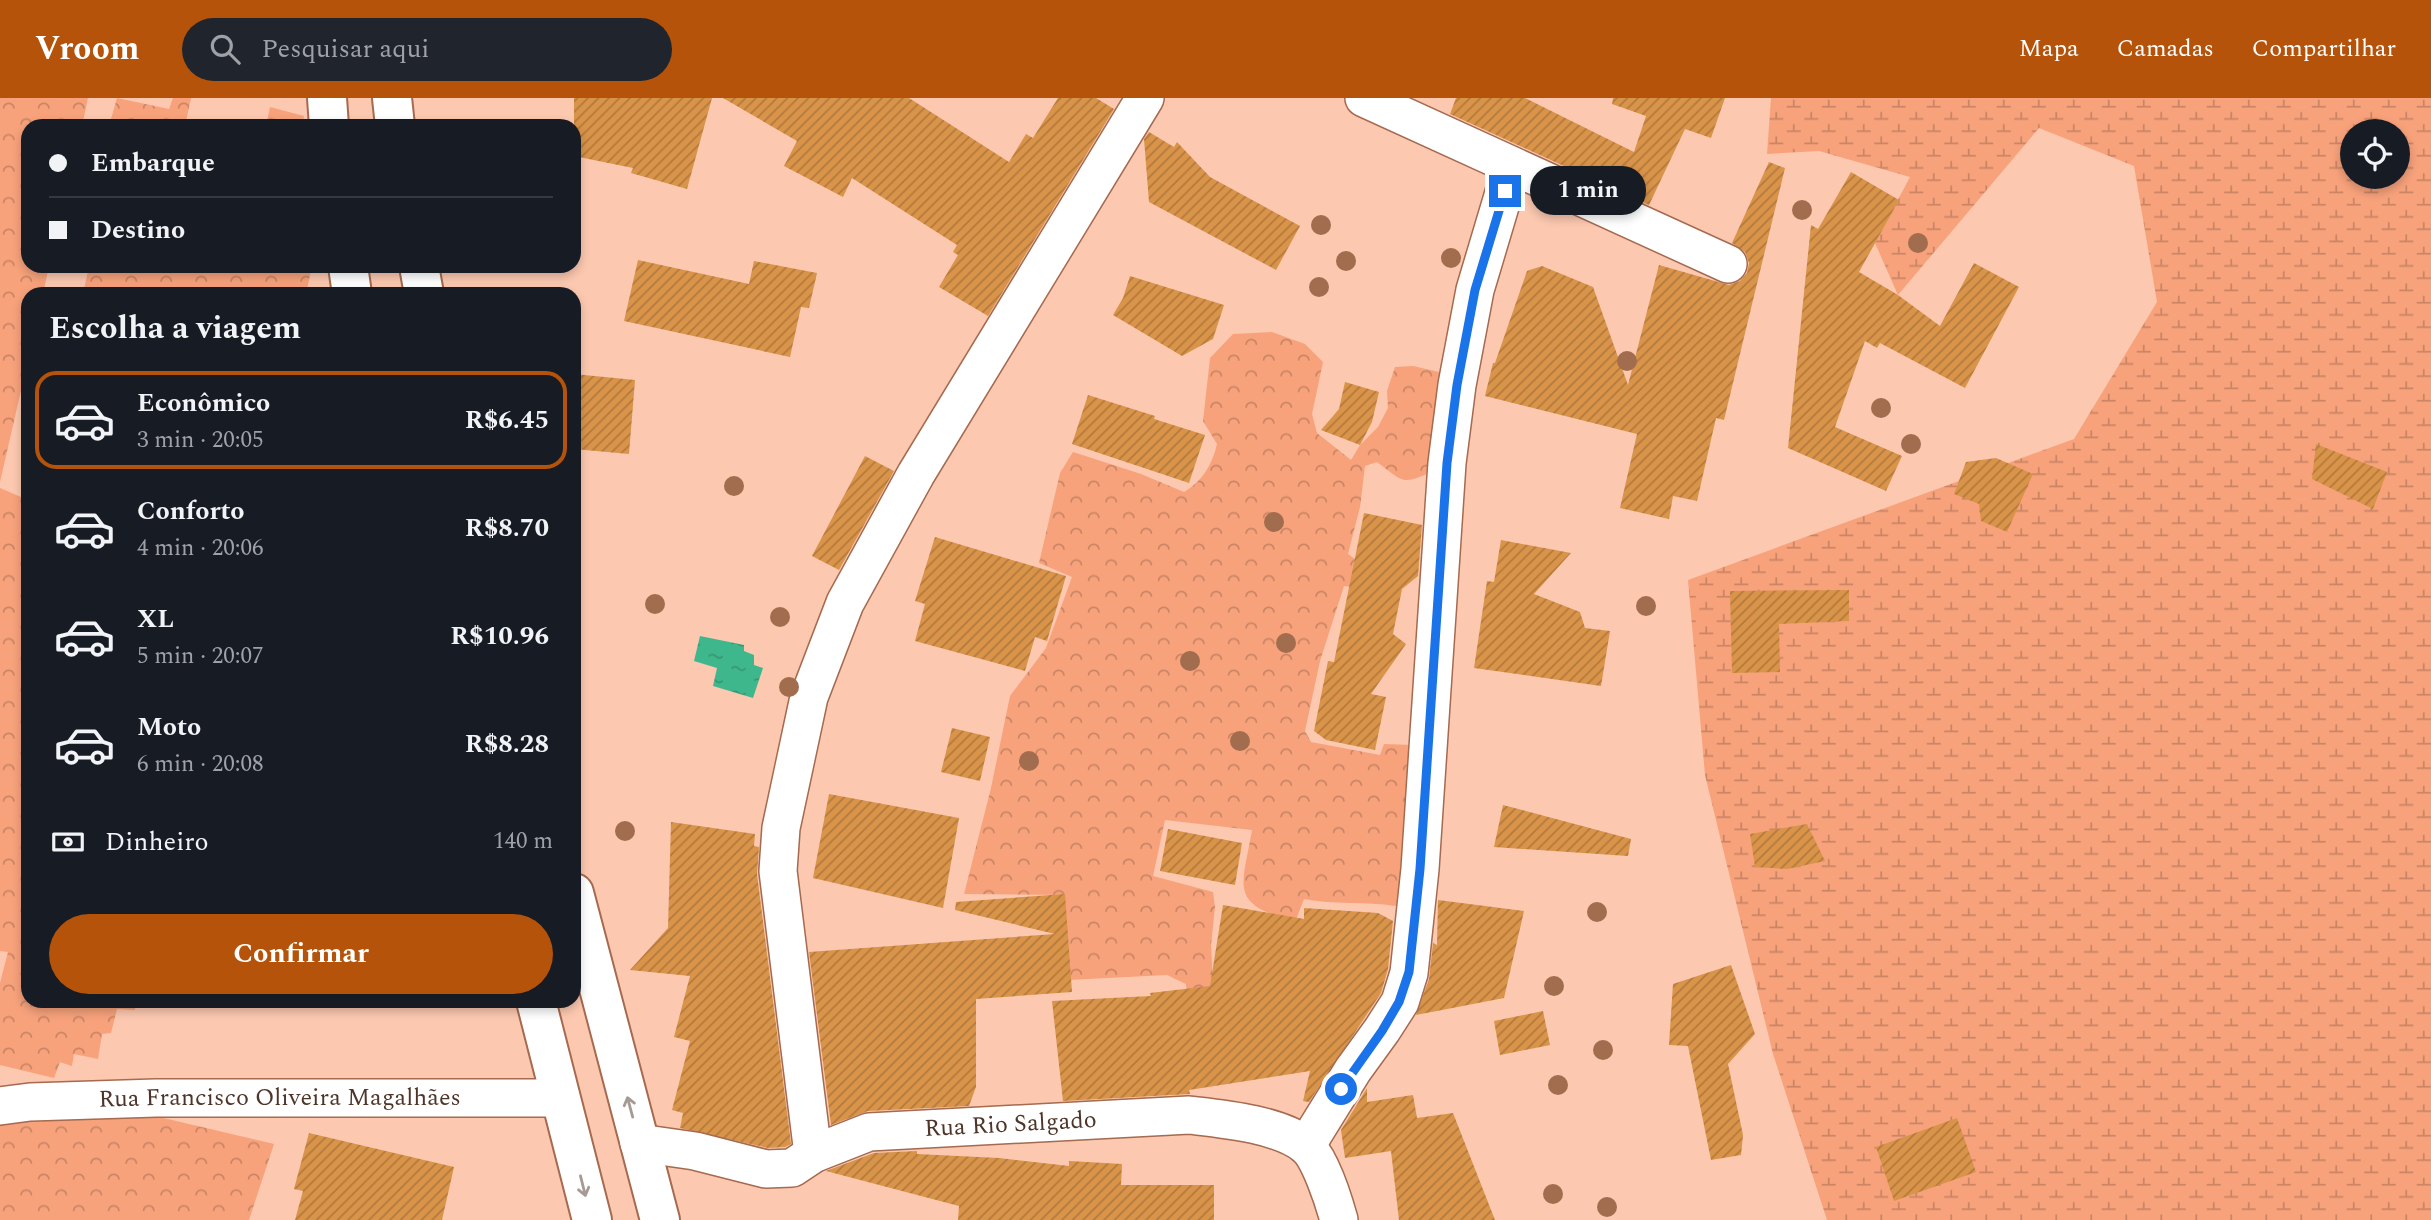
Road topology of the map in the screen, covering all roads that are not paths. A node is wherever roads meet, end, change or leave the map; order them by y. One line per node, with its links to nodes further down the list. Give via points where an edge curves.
1 (327, 98): 5 (main road)
2 (392, 98): 6 (main road)
3 (1145, 98): 15 (street, via 916,474 845,603 809,697 781,828 778,871)
4 (1364, 98): 7 (street)
5 (328, 119)
6 (394, 119)
7 (1512, 166): 8 (street); 14 (street, via 1475,290 1447,463 1409,972 1382,1031)
8 (1728, 264)
9 (581, 920): 13 (main road, one-way to 9)
10 (538, 1008): 11 (main road)
11 (561, 1098): 12 (street, Rua Francisco Oliveira Magalhães, via 156,1098); 16 (main road, one-way to 16)
12 (0, 1106)
13 (639, 1143): 15 (street, Rua Rio Salgado, via 766,1169 792,1168); 17 (main road)
14 (1306, 1146): 15 (street, Rua Rio Salgado, via 1279,1132 1189,1115 869,1132); 18 (street, via 1315,1157)
15 (813, 1154)
16 (592, 1220)
17 (660, 1220)
18 (1339, 1220)

